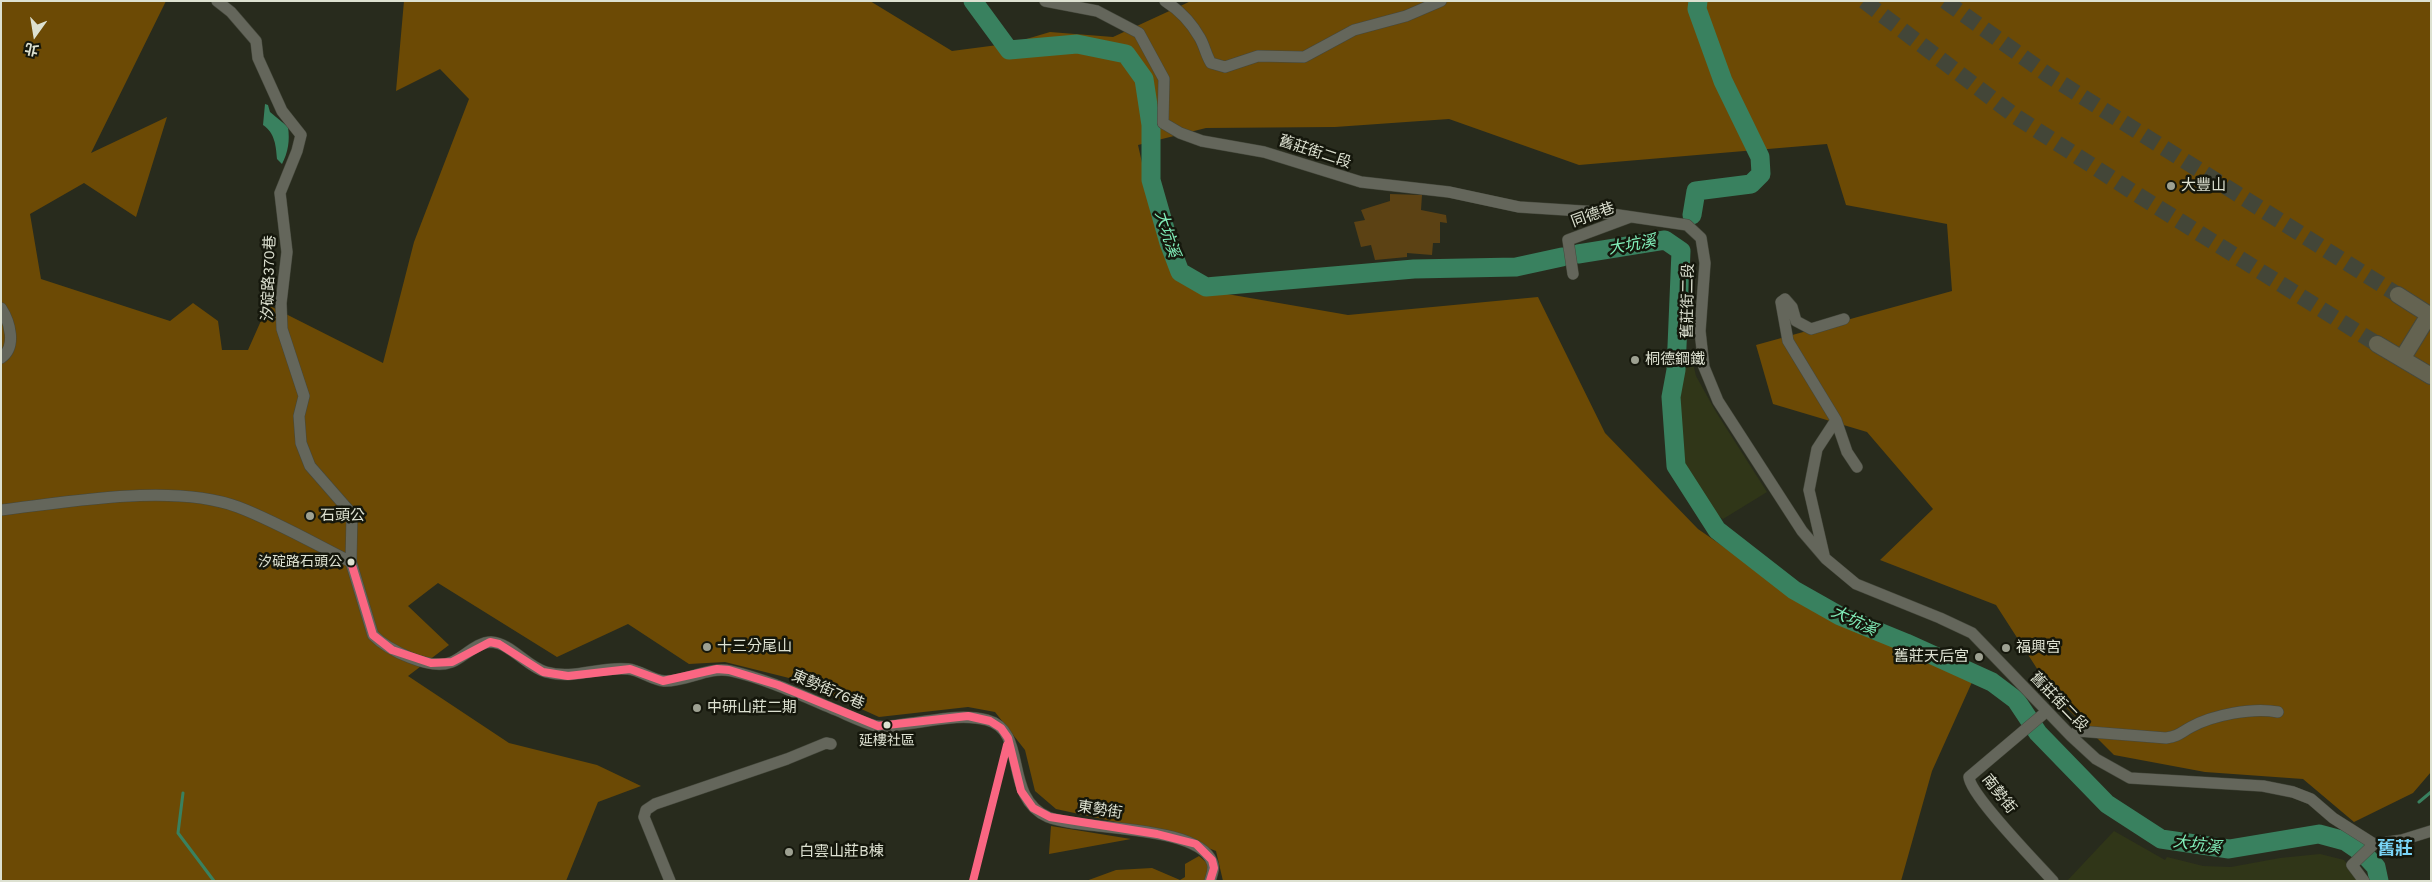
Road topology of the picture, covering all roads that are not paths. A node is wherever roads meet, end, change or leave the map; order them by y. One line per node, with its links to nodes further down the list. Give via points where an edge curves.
1 (217, 1): 19 (street, 汐碇路370巷, via 256,41 258,58 282,111 301,134 280,193 287,252 281,303 282,329 304,396 299,416 301,443 310,466 352,514)
2 (1045, 1): 5 (street, 舊莊街二段, via 1097,11 1139,33 1164,79 1163,123 1180,134 1273,154 1361,182 1449,192 1519,207)
3 (1165, 1): 4 (street, via 1185,15 1211,64 1225,66 1258,56 1304,57 1354,30 1406,16)
4 (1441, 1)
5 (1632, 217): 6 (street, 同德巷, via 1568,240); 18 (street, 舊莊街二段, via 1687,226 1701,238 1705,264 1700,332 1704,367 1718,401 1802,530)
6 (1573, 274)
7 (2398, 295): 9 (highway)
8 (1, 308): 12 (street, via 6,315 10,345)
9 (2430, 316): 13 (highway)
10 (1844, 319): 15 (street, via 1811,329 1796,321 1786,299 1781,302 1788,341)
11 (2377, 344): 13 (highway)
12 (1, 358)
13 (2402, 359): 14 (highway)
14 (2431, 376)
15 (1836, 420): 16 (street, via 1847,452); 18 (street, via 1817,449 1809,490)
16 (1857, 467)
17 (1, 510): 19 (street, via 138,496 205,498 238,507)
18 (1826, 559): 21 (street, 舊莊街二段, via 1864,589 1972,633)
19 (351, 562): 23 (street, 東勢街76巷, via 373,635 392,650 431,664 452,662 490,642 499,644 543,672 568,676 630,669 663,681 718,669 729,670 778,685 878,726 968,716 990,720)
20 (2278, 712): 22 (street, via 2239,710 2191,727 2180,736 2166,738 2078,732)
21 (2043, 714): 22 (street, 舊莊街二段); 29 (street, 南勢街, via 1969,777 1969,783)
22 (2071, 736): 26 (street, 舊莊街二段, via 2096,759 2130,778 2263,786 2292,792 2311,800)
23 (1008, 738): 28 (street, 東勢街, via 1021,791 1033,808 1050,817 1157,834 1196,844 1212,860 1214,868)
24 (831, 744): 27 (street, via 826,743 646,810 644,817)
25 (2431, 832): 26 (street)
26 (2371, 846): 30 (street, via 2352,865)
27 (670, 881)
28 (1210, 881)
29 (2053, 881)
30 (2364, 881)

